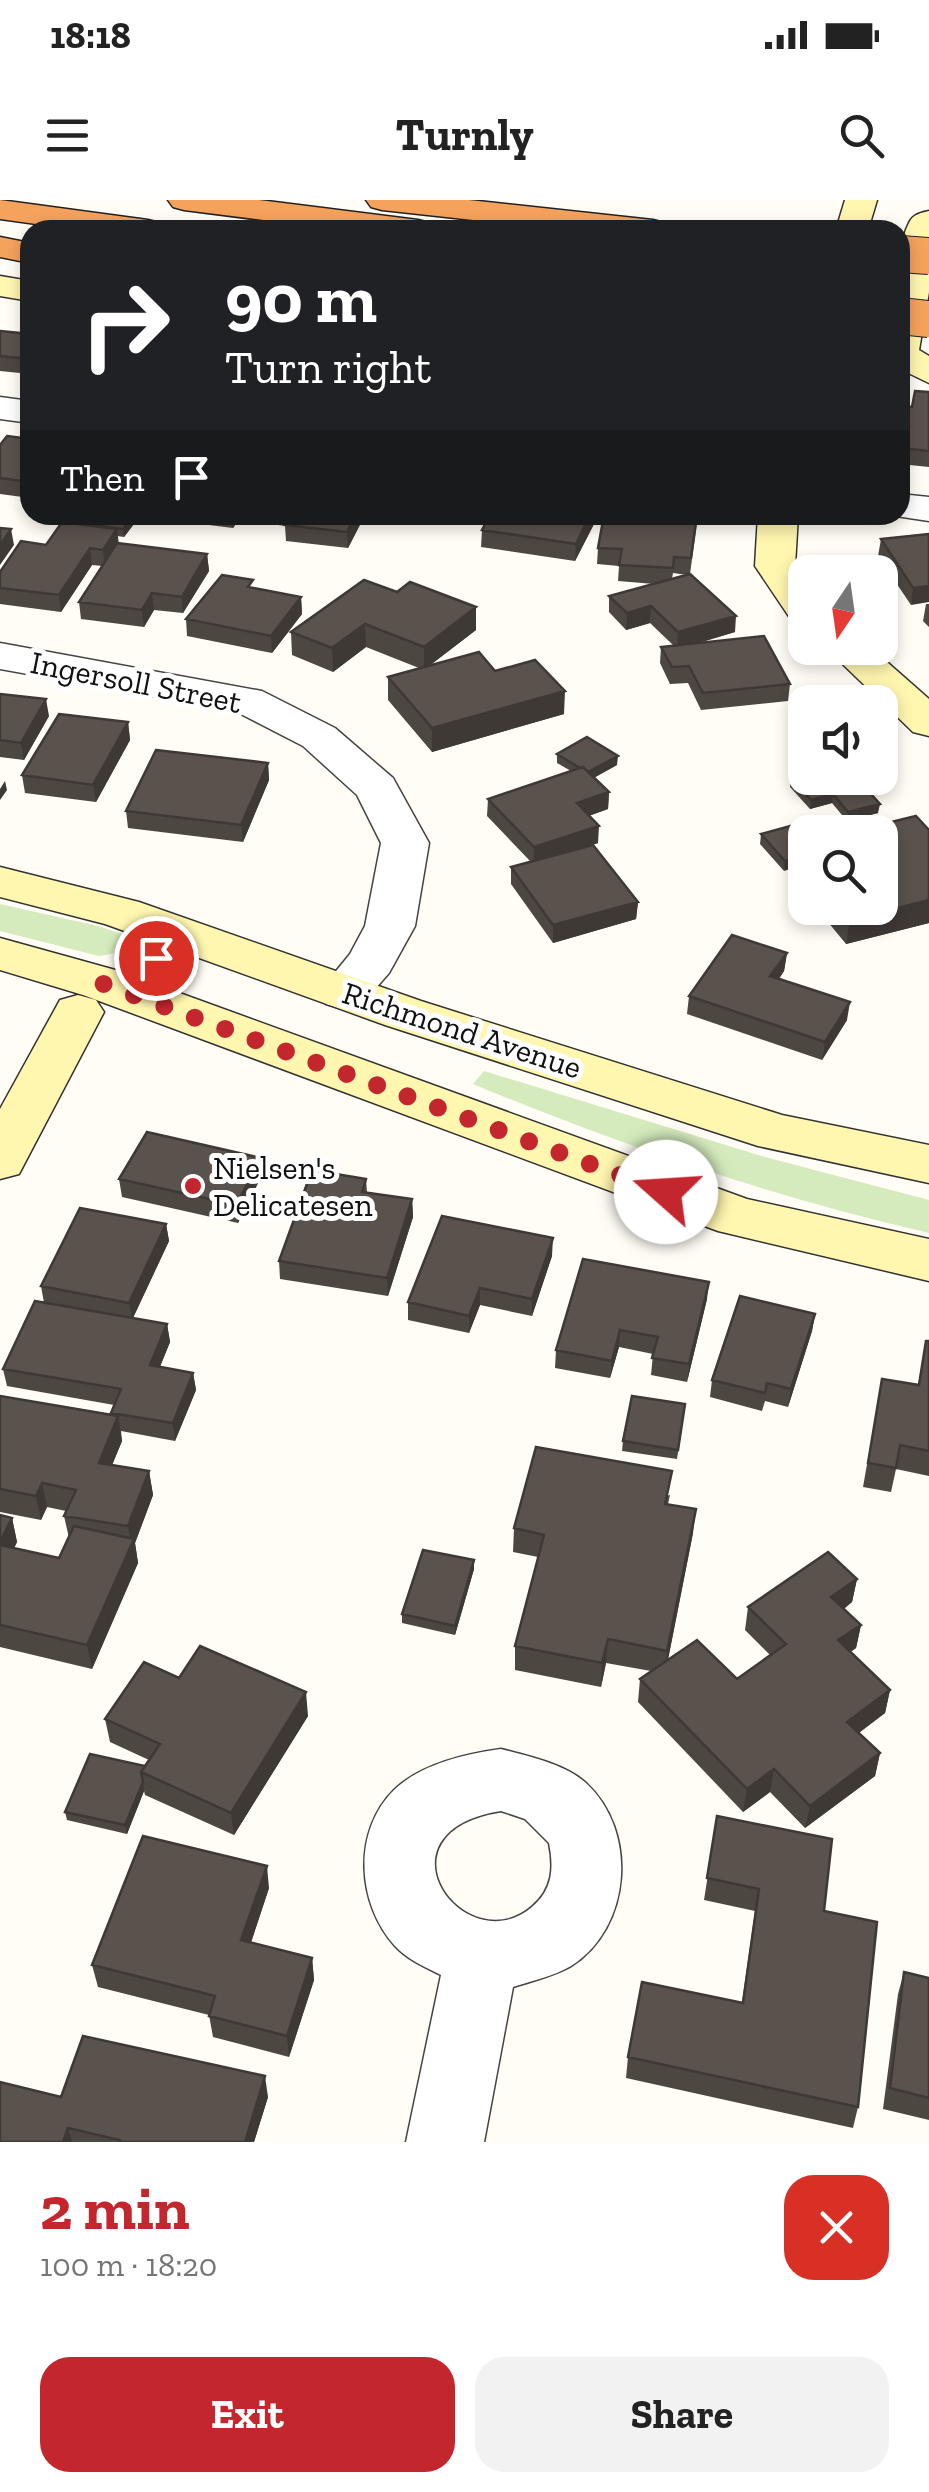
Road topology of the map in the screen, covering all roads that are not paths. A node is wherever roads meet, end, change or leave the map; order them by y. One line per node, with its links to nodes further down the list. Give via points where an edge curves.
1 (184, 200): 5 (highway)
2 (382, 200): 6 (highway)
3 (0, 208): 4 (highway)
4 (81, 220)
5 (340, 220)
6 (563, 220)
7 (929, 221): 8 (main road)
8 (910, 303)
9 (777, 525): 10 (main road, via 775,566)
10 (788, 584)
11 (0, 656): 16 (street, Ingersoll Street, via 247,700 318,737 376,788 405,843 390,926)
12 (865, 665): 13 (main road)
13 (929, 724)
14 (0, 882): 16 (main road, Richmond Avenue, via 122,913)
15 (0, 954): 17 (main road)
16 (344, 992): 18 (main road, Richmond Avenue)
17 (90, 997): 18 (main road, via 109,972 156,958 262,993); 19 (main road); 21 (main road, via 738,1217)
18 (403, 1013): 20 (main road, Richmond Avenue, via 777,1133)
19 (0, 1160)
20 (929, 1164)
21 (929, 1260)
22 (482, 1956): 23 (street)
23 (445, 2142)

